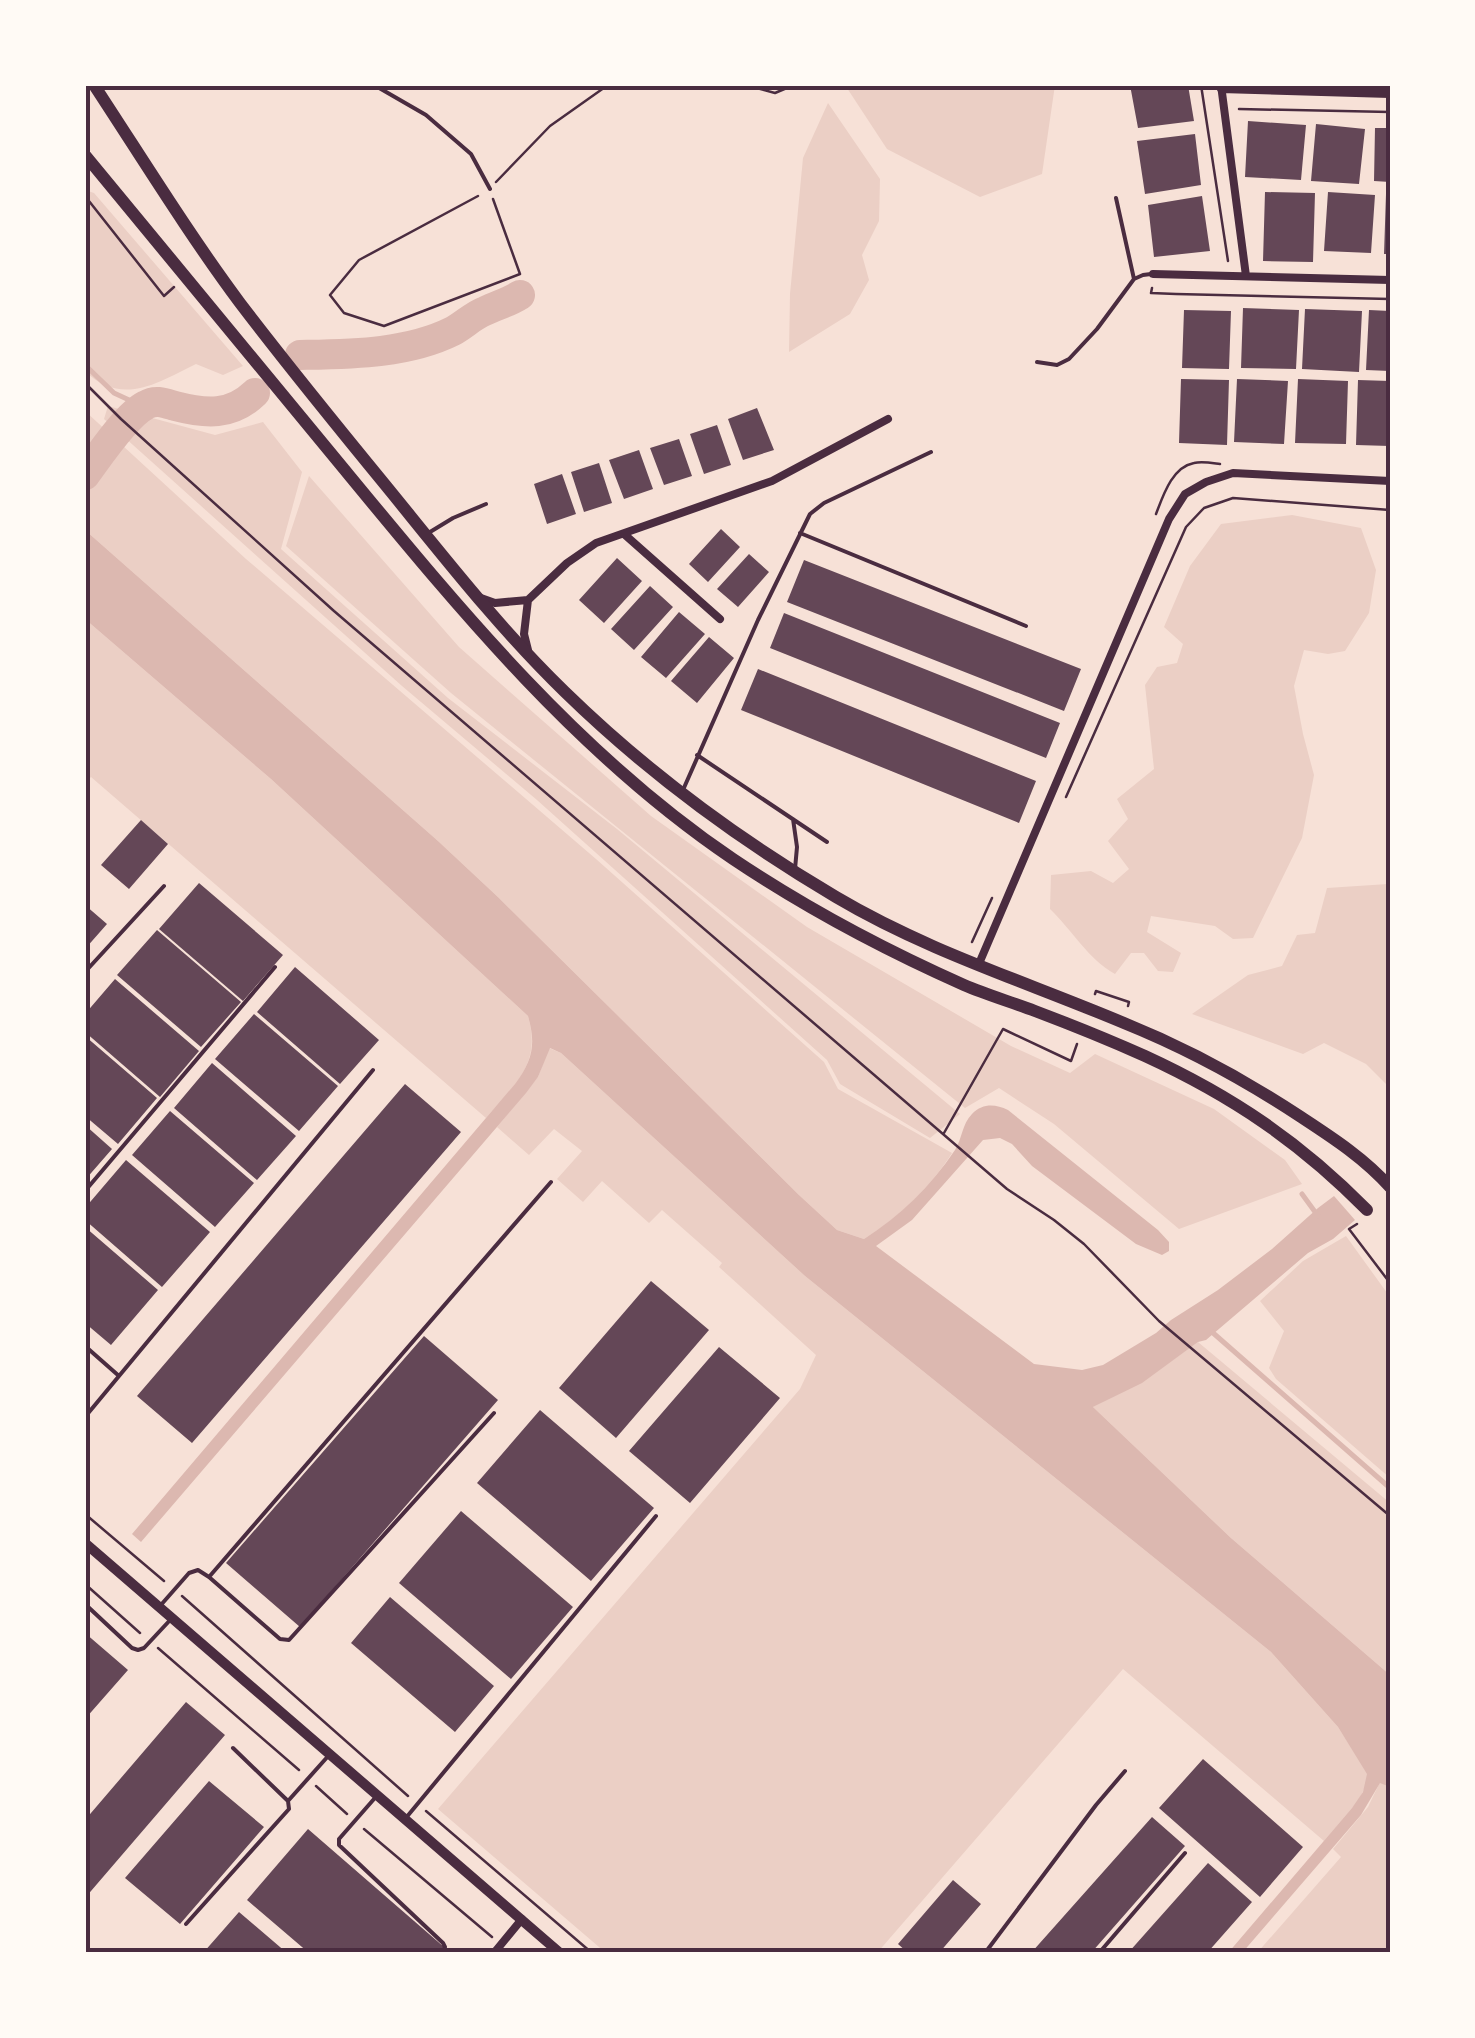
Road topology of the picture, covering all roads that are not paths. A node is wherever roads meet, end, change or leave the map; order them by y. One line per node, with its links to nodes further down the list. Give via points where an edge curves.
1 (94, 85): 19 (main road, via 238,300)
2 (374, 85): 6 (lane, via 426,115 470,154)
3 (1221, 87): 4 (street); 9 (street)
4 (1390, 94)
5 (85, 154): 38 (main road, via 512,667 669,812 778,888 880,946 1146,1056 1264,1121)
6 (490, 189)
7 (1116, 198): 10 (lane)
8 (1153, 274): 9 (street); 10 (lane)
9 (1246, 276): 11 (street)
10 (1134, 279): 12 (lane, via 1069,359)
11 (1390, 280)
12 (1036, 362)
13 (888, 419): 18 (street, via 772,481)
14 (931, 452): 17 (lane, via 824,503)
15 (1390, 481): 31 (street, via 1233,474 1184,494)
16 (486, 504): 19 (lane)
17 (800, 533): 23 (lane); 25 (lane)
18 (624, 534): 21 (street, via 586,548); 22 (street)
19 (426, 535): 20 (main road)
20 (477, 597): 21 (street); 24 (main road)
21 (528, 600): 24 (street)
22 (720, 620)
23 (1026, 626)
24 (529, 655): 26 (main road)
25 (697, 756): 26 (lane); 27 (lane)
26 (682, 794): 29 (main road)
27 (794, 820): 28 (lane); 29 (lane)
28 (827, 842)
29 (795, 872): 31 (main road)
30 (164, 886): 33 (lane)
31 (978, 966): 36 (main road, via 1197,1056 1272,1097 1362,1159)
32 (275, 967): 37 (lane)
33 (85, 972)
34 (373, 1070): 40 (lane)
35 (551, 1182): 45 (lane)
36 (1390, 1187)
37 (85, 1191)
38 (1367, 1210)
39 (85, 1346): 40 (lane)
40 (120, 1376): 42 (lane)
41 (494, 1413): 45 (lane, via 288,1640)
42 (85, 1417)
43 (656, 1516): 54 (lane)
44 (85, 1544): 47 (street)
45 (209, 1577): 47 (lane, via 193,1571)
46 (85, 1604): 48 (lane, via 135,1650)
47 (159, 1607): 48 (street)
48 (172, 1618): 50 (street)
49 (232, 1748): 53 (lane)
50 (330, 1754): 52 (street); 53 (lane)
51 (1124, 1770): 61 (lane)
52 (378, 1796): 54 (street); 58 (lane, via 339,1839 341,1848 443,1943)
53 (288, 1800): 57 (lane, via 289,1809)
54 (405, 1819): 56 (street)
55 (1185, 1853): 62 (lane)
56 (522, 1920): 59 (street); 60 (street)
57 (186, 1924)
58 (442, 1953)
59 (494, 1953)
60 (560, 1953)
61 (985, 1953)
62 (1099, 1953)

